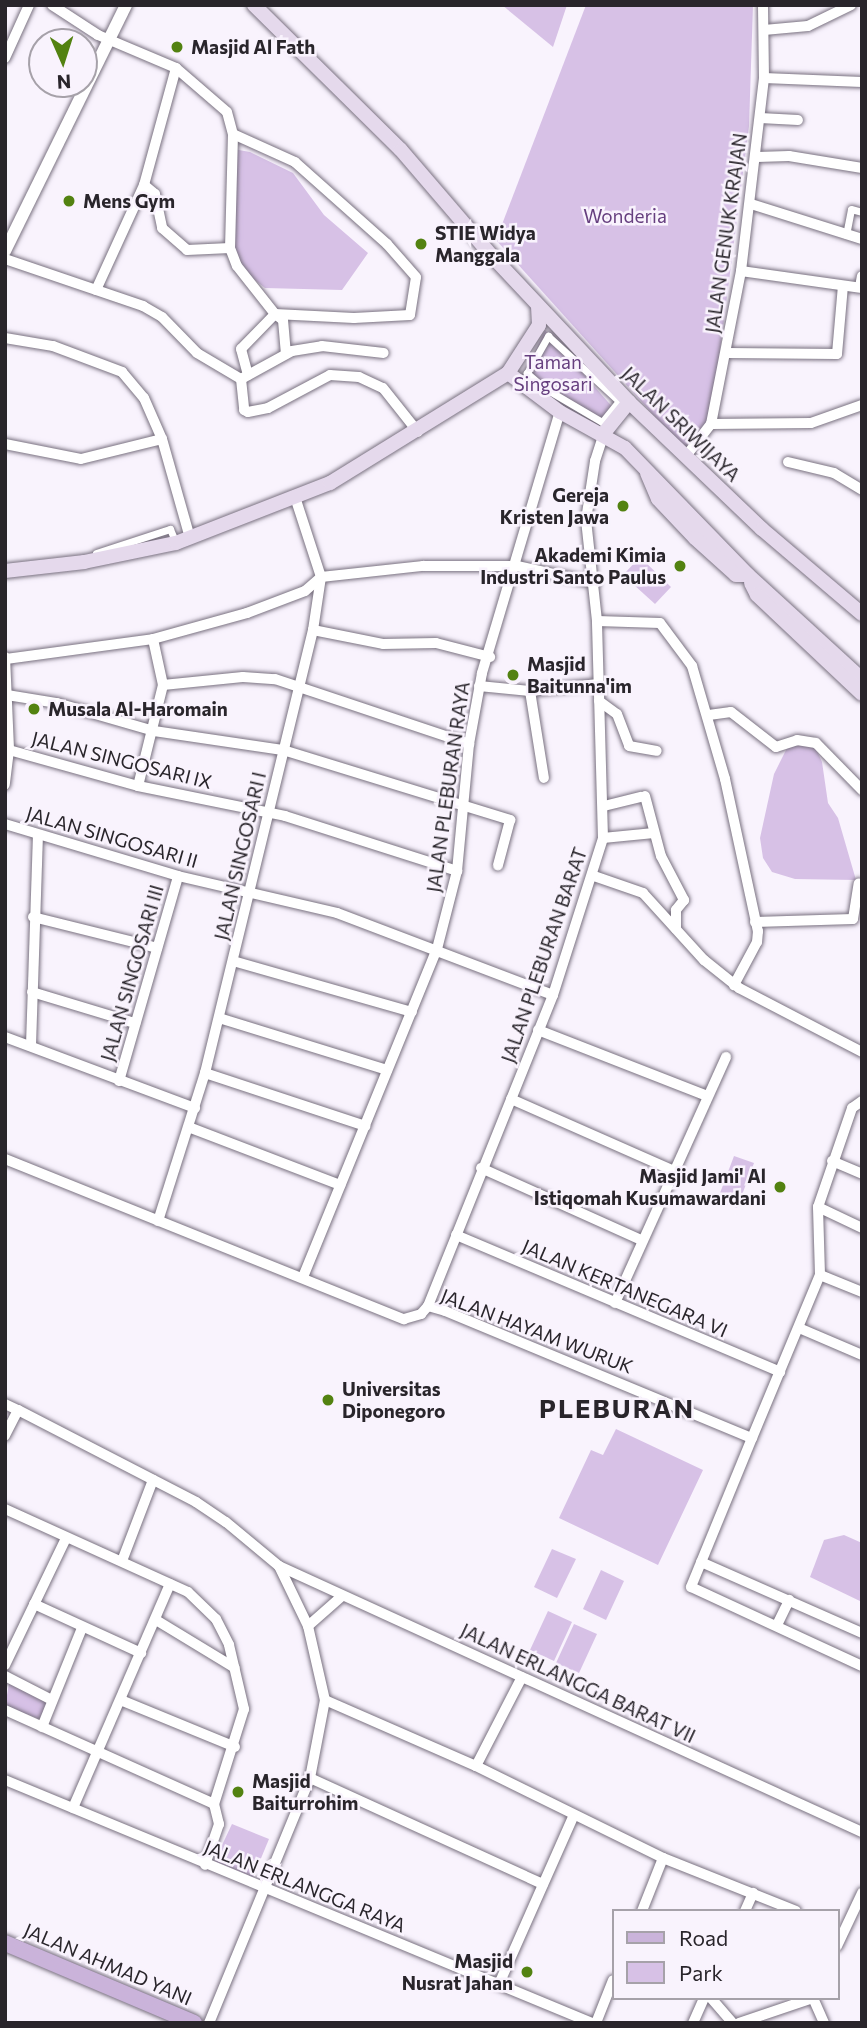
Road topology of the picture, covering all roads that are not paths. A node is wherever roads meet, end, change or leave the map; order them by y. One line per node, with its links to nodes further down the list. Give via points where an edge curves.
1 (29, 5): 9 (street)
2 (52, 5): 8 (street)
3 (126, 5): 8 (street)
4 (254, 5): 30 (main road, via 401,150 538,307)
5 (763, 5): 7 (street, JALAN GENUK KRAJAN)
6 (851, 5): 7 (street, via 808,26)
7 (764, 30): 11 (street, JALAN GENUK KRAJAN)
8 (108, 39): 10 (street); 24 (street)
9 (5, 58)
10 (177, 68): 15 (street, via 227,113); 18 (street)
11 (764, 78): 12 (street); 13 (street, JALAN GENUK KRAJAN)
12 (862, 82)
13 (760, 118): 14 (street); 16 (street, JALAN GENUK KRAJAN)
14 (798, 120)
15 (233, 134): 23 (street); 29 (street, via 295,162 387,244 415,277 410,315)
16 (757, 157): 17 (street, via 789,156); 19 (street, JALAN GENUK KRAJAN)
17 (862, 168)
18 (144, 185): 23 (street, via 155,194 162,228 187,250); 28 (street)
19 (751, 204): 21 (street); 25 (street, JALAN GENUK KRAJAN)
20 (862, 212): 21 (street, via 851,209)
21 (846, 235): 22 (street)
22 (862, 239)
23 (229, 248): 29 (street, via 237,266)
24 (6, 250): 28 (street)
25 (741, 271): 27 (street); 33 (street, JALAN GENUK KRAJAN)
26 (861, 284): 27 (street)
27 (844, 286): 33 (street, via 837,354)
28 (96, 290): 37 (street, via 162,317 198,353)
29 (275, 314): 34 (street, via 283,320); 37 (street, via 242,349)
30 (545, 323): 35 (main road); 38 (main road, JALAN SRIWIJAYA)
31 (5, 338): 44 (street, via 53,346 122,372 144,398)
32 (384, 353): 34 (street, via 322,346)
33 (727, 353): 41 (street, JALAN GENUK KRAJAN)
34 (286, 354): 37 (street)
35 (508, 373): 40 (main road); 42 (main road)
36 (527, 373): 36 (street, via 602,422 619,401 548,336)
37 (244, 377): 42 (street, via 244,410 248,412 268,408 330,375 359,377 383,388)
38 (629, 402): 43 (main road); 46 (main road, JALAN SRIWIJAYA)
39 (862, 405): 41 (street, via 811,423)
40 (560, 412): 43 (main road); 52 (street, JALAN PLEBURAN RAYA)
41 (711, 425): 46 (street, JALAN GENUK KRAJAN)
42 (418, 432): 49 (main road, via 330,483)
43 (604, 433): 54 (main road, via 644,466); 56 (street, JALAN PLEBURAN BARAT, via 586,520)
44 (162, 439): 45 (street, via 81,460); 50 (street)
45 (5, 444)
46 (686, 456): 57 (main road, JALAN SRIWIJAYA)
47 (788, 462): 48 (street, via 834,473)
48 (862, 490)
49 (295, 497): 50 (main road); 55 (street, JALAN SINGOSARI I)
50 (183, 540): 51 (street, via 170,529 89,556); 53 (main road, via 84,562)
51 (5, 565)
52 (517, 566): 55 (street, via 423,566); 56 (street); 61 (street, JALAN PLEBURAN RAYA)
53 (5, 571)
54 (748, 575): 63 (main road); 69 (main road, via 757,595)
55 (321, 577): 59 (street, JALAN SINGOSARI I); 60 (street, via 305,592 259,609)
56 (595, 583): 58 (street, JALAN PLEBURAN BARAT)
57 (860, 610)
58 (597, 621): 64 (street, JALAN PLEBURAN BARAT); 72 (street, via 664,626 692,666)
59 (313, 630): 61 (street, via 383,644 436,643); 66 (street, JALAN SINGOSARI I)
60 (153, 639): 62 (street); 65 (street)
61 (490, 657): 67 (street, JALAN PLEBURAN RAYA)
62 (5, 658): 70 (street)
63 (862, 679)
64 (599, 684): 68 (street); 71 (street, JALAN PLEBURAN BARAT)
65 (163, 685): 66 (street, via 243,677); 73 (street)
66 (300, 685): 74 (street); 76 (street, JALAN SINGOSARI I)
67 (479, 686): 68 (street); 74 (street, JALAN PLEBURAN RAYA)
68 (530, 691): 78 (street)
69 (862, 694)
70 (7, 695): 73 (street, via 57,703); 75 (street)
71 (599, 701): 77 (street, via 617,715 629,746); 83 (street, JALAN PLEBURAN BARAT)
72 (709, 715): 81 (street, via 732,712 776,747 797,740 827,749); 96 (street)
73 (154, 731): 76 (street); 80 (street)
74 (468, 744): 82 (street, JALAN PLEBURAN RAYA)
75 (9, 750): 79 (street); 80 (street, JALAN SINGOSARI IX)
76 (283, 750): 82 (street); 84 (street, JALAN SINGOSARI I)
77 (657, 751)
78 (544, 778)
79 (5, 785)
80 (138, 786): 84 (street, JALAN SINGOSARI IX)
81 (862, 790)
82 (463, 806): 89 (street, via 510,820); 90 (street, JALAN PLEBURAN RAYA)
83 (604, 806): 86 (street, via 643,797); 88 (street, JALAN PLEBURAN BARAT)
84 (268, 812): 90 (street, JALAN SINGOSARI IX); 94 (street, JALAN SINGOSARI I)
85 (5, 824): 87 (street, JALAN SINGOSARI II)
86 (654, 833): 88 (street); 97 (street, via 672,883 684,900 676,911)
87 (38, 835): 91 (street, JALAN SINGOSARI II); 95 (street)
88 (603, 838): 92 (street, JALAN PLEBURAN BARAT)
89 (498, 865)
90 (457, 871): 99 (street, JALAN PLEBURAN RAYA)
91 (178, 876): 94 (street, JALAN SINGOSARI II); 98 (street, JALAN SINGOSARI III)
92 (594, 876): 97 (street, via 643,893); 103 (street, JALAN PLEBURAN BARAT)
93 (859, 883): 96 (street, via 852,919)
94 (251, 891): 99 (street, JALAN SINGOSARI II, via 337,913); 100 (street, JALAN SINGOSARI I)
95 (33, 917): 98 (street); 102 (street)
96 (755, 922): 101 (street, via 757,942)
97 (676, 929): 101 (street)
98 (157, 948): 106 (street, JALAN SINGOSARI III)
99 (437, 949): 103 (street, JALAN SINGOSARI II); 104 (street, JALAN PLEBURAN RAYA)
100 (233, 961): 104 (street); 105 (street, JALAN SINGOSARI I)
101 (734, 985): 110 (street)
102 (32, 992): 106 (street); 109 (street)
103 (553, 995): 107 (street, JALAN PLEBURAN BARAT)
104 (412, 1012): 112 (street, JALAN PLEBURAN RAYA)
105 (219, 1018): 112 (street); 113 (street, JALAN SINGOSARI I)
106 (135, 1023): 114 (street, JALAN SINGOSARI III)
107 (538, 1030): 115 (street); 116 (street, JALAN PLEBURAN BARAT)
108 (5, 1037): 109 (street)
109 (31, 1045): 114 (street)
110 (862, 1052)
111 (726, 1057): 115 (street)
112 (387, 1070): 119 (street, JALAN PLEBURAN RAYA)
113 (205, 1073): 118 (street, JALAN SINGOSARI I); 119 (street)
114 (119, 1081): 118 (street)
115 (707, 1096): 124 (street)
116 (511, 1099): 123 (street, JALAN PLEBURAN BARAT); 124 (street)
117 (862, 1101): 122 (street, via 852,1108)
118 (195, 1108): 120 (street, JALAN SINGOSARI I)
119 (365, 1126): 126 (street, JALAN PLEBURAN RAYA)
120 (191, 1128): 126 (street); 128 (street, JALAN SINGOSARI I)
121 (5, 1159): 128 (street, JALAN HAYAM WURUK)
122 (832, 1161): 125 (street); 127 (street)
123 (481, 1168): 130 (street, JALAN PLEBURAN BARAT); 131 (street)
124 (672, 1170): 131 (street)
125 (862, 1174)
126 (340, 1185): 133 (street, JALAN PLEBURAN RAYA)
127 (818, 1207): 129 (street); 132 (street)
128 (158, 1220): 133 (street, JALAN HAYAM WURUK)
129 (862, 1228)
130 (456, 1235): 135 (street, JALAN KERTANEGARA VI); 136 (street, JALAN PLEBURAN BARAT)
131 (641, 1240): 135 (street)
132 (820, 1275): 134 (street); 137 (street)
133 (303, 1278): 136 (street, JALAN HAYAM WURUK, via 404,1319 421,1314)
134 (862, 1292)
135 (615, 1303): 139 (street, JALAN KERTANEGARA VI)
136 (428, 1306): 143 (street, JALAN HAYAM WURUK, via 553,1352)
137 (799, 1328): 138 (street); 139 (street)
138 (862, 1355)
139 (780, 1372): 143 (street)
140 (5, 1404): 141 (street)
141 (18, 1410): 142 (street); 144 (street)
142 (5, 1436)
143 (752, 1438): 148 (street)
144 (152, 1480): 147 (street); 149 (street, via 196,1502)
145 (5, 1509): 146 (street)
146 (66, 1538): 147 (street); 153 (street)
147 (122, 1561): 150 (street)
148 (701, 1562): 152 (street); 155 (street, via 691,1587)
149 (279, 1566): 151 (street, JALAN ERLANGGA BARAT VII); 156 (street)
150 (170, 1584): 154 (street); 162 (street, via 188,1592 216,1619)
151 (342, 1596): 156 (street); 164 (street, JALAN ERLANGGA BARAT VII)
152 (789, 1600): 155 (street); 158 (street)
153 (34, 1604): 157 (street); 160 (street)
154 (156, 1620): 159 (street); 162 (street)
155 (777, 1625): 161 (street)
156 (308, 1626): 166 (street)
157 (82, 1628): 159 (street); 165 (street)
158 (862, 1633)
159 (141, 1653): 167 (street)
160 (5, 1665)
161 (862, 1666)
162 (235, 1668): 170 (street, via 244,1709)
163 (5, 1676): 165 (street)
164 (522, 1677): 172 (street); 178 (street, JALAN ERLANGGA BARAT VII)
165 (52, 1700): 169 (street)
166 (325, 1700): 172 (street); 173 (street)
167 (123, 1701): 170 (street); 171 (street)
168 (5, 1710): 169 (street)
169 (42, 1727): 171 (street)
170 (235, 1748): 175 (street)
171 (99, 1753): 175 (street); 176 (street)
172 (476, 1766): 177 (street)
173 (310, 1778): 181 (street); 182 (street)
174 (5, 1780): 176 (street, JALAN ERLANGGA RAYA)
175 (214, 1804): 180 (street, via 219,1824)
176 (74, 1808): 180 (street, JALAN ERLANGGA RAYA)
177 (575, 1815): 179 (street); 181 (street)
178 (862, 1832)
179 (663, 1858): 183 (street); 185 (street)
180 (205, 1865): 182 (street, JALAN ERLANGGA RAYA)
181 (543, 1884): 192 (street)
182 (262, 1888): 192 (street, JALAN ERLANGGA RAYA); 199 (street)
183 (753, 1893): 186 (street); 187 (street)
184 (862, 1893): 188 (street)
185 (643, 1909)
186 (746, 1909)
187 (791, 1909)
188 (841, 1929)
189 (5, 1943): 198 (main road, JALAN AHMAD YANI)
190 (5, 1953): 197 (main road, JALAN AHMAD YANI)
191 (612, 1982): 200 (street)
192 (499, 1984): 200 (street, JALAN ERLANGGA RAYA)
193 (703, 2000): 201 (street)
194 (713, 2000): 202 (street)
195 (807, 2000): 203 (street)
196 (814, 2000): 204 (street)
197 (168, 2023)
198 (194, 2023)
199 (209, 2023)
200 (594, 2023)
201 (693, 2023)
202 (733, 2023)
203 (739, 2023)
204 (824, 2023)

